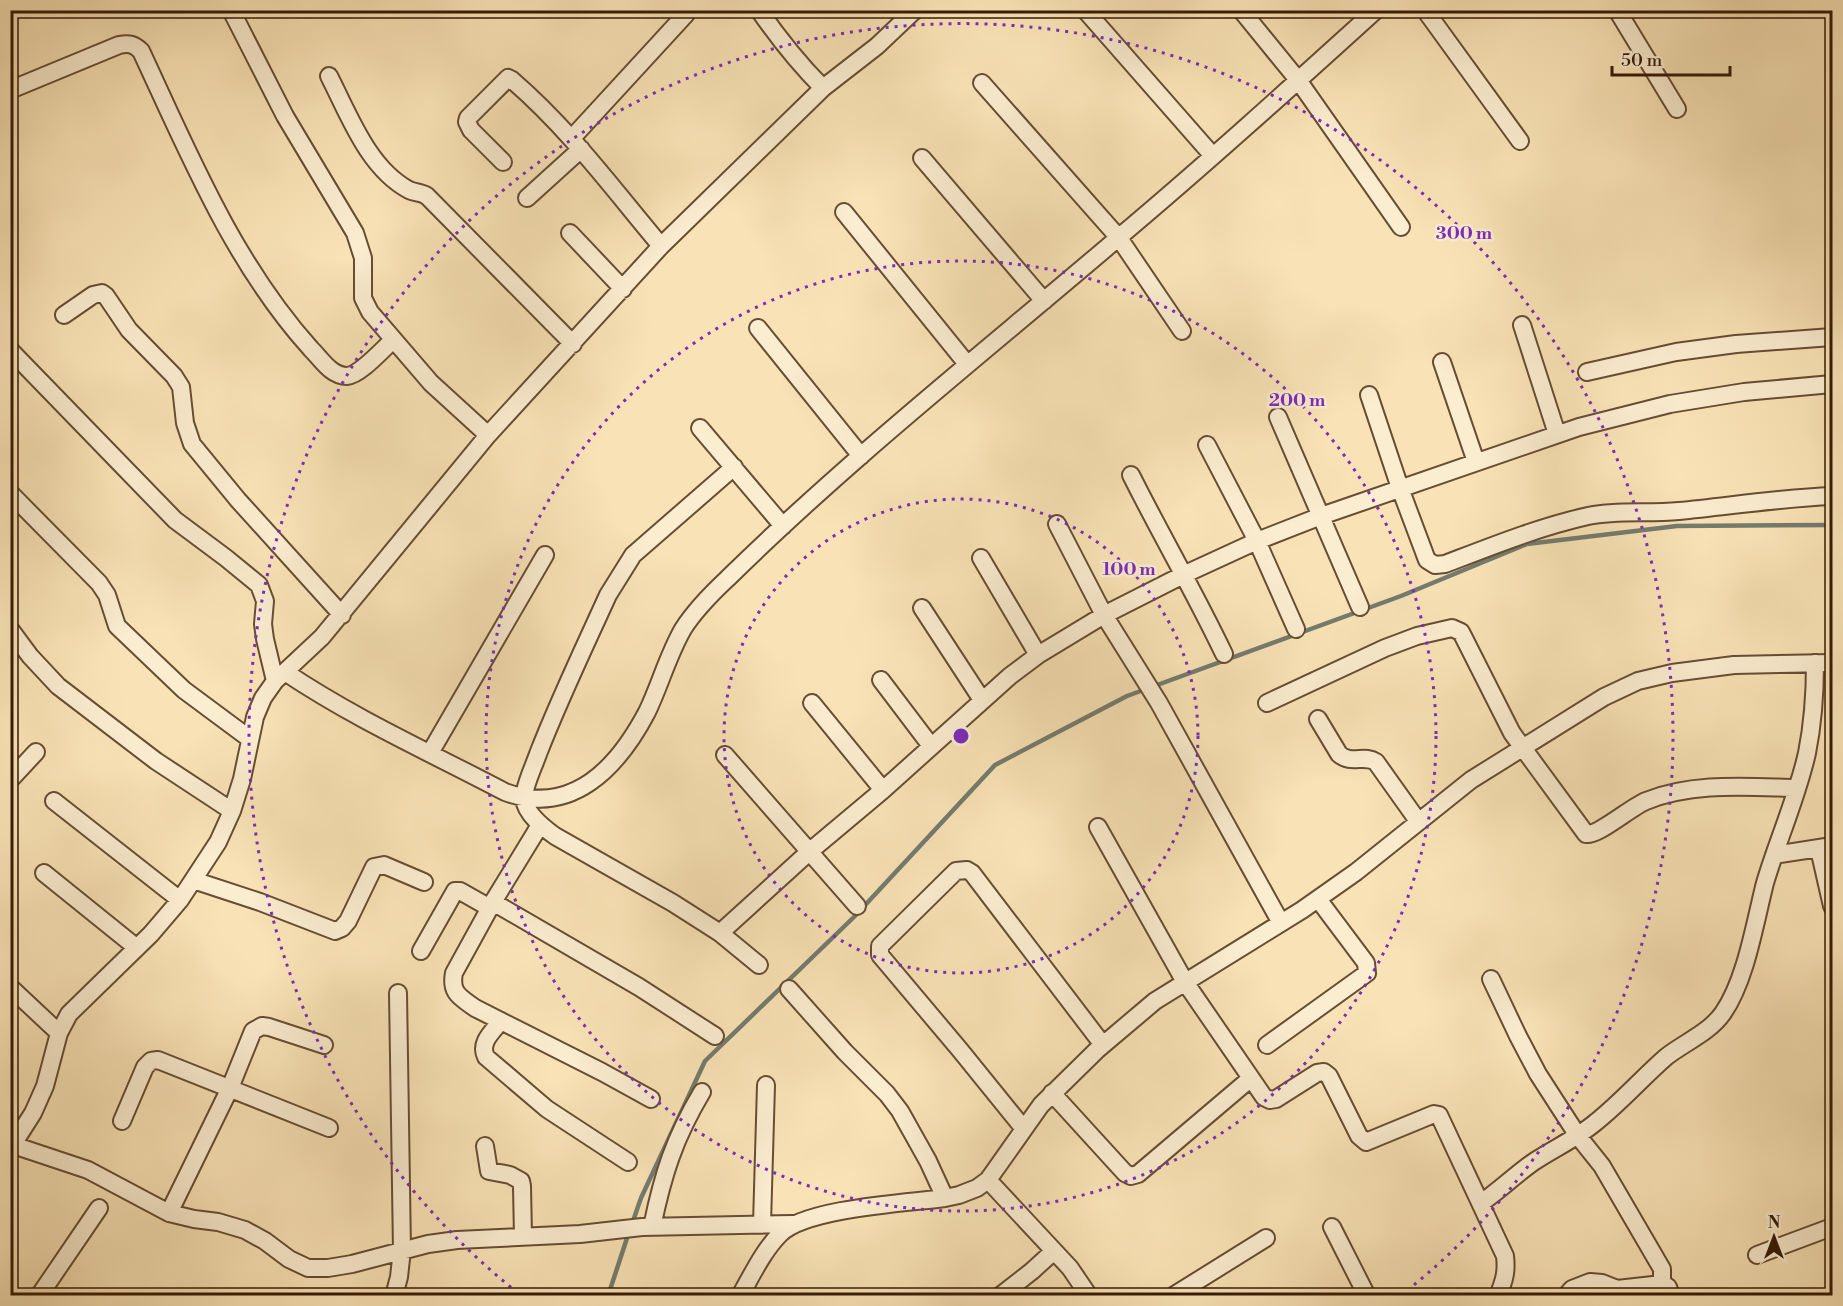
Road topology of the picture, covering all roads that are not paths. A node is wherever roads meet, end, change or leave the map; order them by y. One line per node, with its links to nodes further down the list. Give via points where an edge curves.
1 (231, 10): 35 (street, via 285,116 355,233 363,258 363,298)
2 (915, 10): 13 (street)
3 (1085, 10): 18 (street)
4 (1240, 10): 11 (street)
5 (1376, 10): 11 (street)
6 (1425, 10): 16 (street)
7 (1617, 10): 15 (street)
8 (686, 14): 17 (street)
9 (768, 24): 13 (street)
10 (329, 76): 34 (street, via 370,153 383,169 410,190 427,196)
11 (1298, 80): 18 (street); 23 (street)
12 (982, 83): 25 (street)
13 (823, 88): 26 (street)
14 (10, 90): 35 (street, via 119,45 135,45 220,216 253,272 302,338 330,368 345,376)
15 (1677, 110)
16 (1520, 141)
17 (576, 143): 20 (street, via 537,101 507,78 467,122); 21 (street); 26 (street)
18 (1213, 156): 25 (street)
19 (922, 158): 28 (street)
20 (503, 162)
21 (527, 198)
22 (843, 212): 38 (street)
23 (1401, 227)
24 (570, 233): 27 (street)
25 (1119, 238): 28 (street); 32 (street)
26 (661, 246): 27 (street)
27 (623, 289): 34 (street)
28 (1044, 301): 38 (street)
29 (64, 315): 63 (street, via 97,293 106,296 129,330 181,387 192,444)
30 (1522, 325): 44 (street)
31 (758, 328): 47 (street)
32 (1182, 331)
33 (1833, 337): 39 (street, via 1676,352)
34 (573, 344): 45 (street)
35 (400, 348): 45 (street, via 431,383)
36 (10, 350): 71 (street, via 175,519 259,585 265,601 264,631)
37 (1442, 362): 48 (street)
38 (968, 364): 47 (street)
39 (1587, 372)
40 (1833, 384): 44 (street, via 1670,404)
41 (1369, 395): 51 (street)
42 (1278, 417): 54 (street)
43 (700, 428): 49 (street)
44 (1557, 434): 48 (street)
45 (488, 435): 63 (street)
46 (1207, 445): 57 (street)
47 (861, 456): 56 (street)
48 (1476, 462): 51 (street)
49 (734, 467): 56 (street); 86 (street, via 633,555 621,572 544,738)
50 (1131, 475): 60 (street)
51 (1400, 488): 53 (street, via 1427,560 1434,565 1588,516); 54 (street)
52 (10, 493): 77 (street, via 99,583 107,594 117,626 184,690)
53 (1833, 496)
54 (1322, 516): 57 (street); 61 (street)
55 (1057, 524): 64 (street)
56 (783, 526): 86 (street, via 726,579 685,626 635,733 599,776 578,790)
57 (1257, 541): 60 (street); 66 (street)
58 (545, 555): 81 (street)
59 (981, 558): 68 (street)
60 (1183, 575): 64 (street); 67 (street)
61 (1360, 607)
62 (922, 608): 73 (street)
63 (342, 615): 71 (street)
64 (1104, 615): 68 (street); 103 (street, via 1159,703)
65 (10, 629): 88 (street, via 58,686)
66 (1296, 629)
67 (1224, 654)
68 (1038, 655): 73 (street)
69 (1815, 663): 70 (street); 79 (street, via 1734,665 1638,681); 84 (street, via 1812,728)
70 (1833, 663)
71 (280, 677): 77 (street, via 262,698); 81 (street)
72 (881, 680): 78 (street)
73 (982, 700): 78 (street)
74 (1267, 703): 79 (street, via 1385,648 1452,628 1461,632)
75 (812, 704): 85 (street)
76 (1318, 719): 89 (street, via 1343,758 1376,762)
77 (250, 739): 88 (street)
78 (931, 746): 85 (street)
79 (1521, 747): 84 (street, via 1582,832 1589,835 1646,801 1674,792); 89 (street)
80 (36, 752): 83 (street)
81 (430, 753): 86 (street)
82 (725, 755): 93 (street)
83 (10, 780)
84 (1797, 788): 94 (street)
85 (883, 790): 93 (street)
86 (524, 799): 90 (street)
87 (54, 801): 99 (street)
88 (232, 811): 96 (street, via 218,842)
89 (1418, 821): 98 (street)
90 (540, 825): 100 (street); 104 (street)
91 (1098, 827): 109 (street)
92 (1826, 848): 94 (street); 102 (street)
93 (809, 852): 101 (street); 104 (street)
94 (1774, 855): 128 (street, via 1737,985 1724,1012)
95 (44, 873): 105 (street)
96 (193, 879): 97 (street, via 335,931 348,921 378,864); 99 (street)
97 (424, 882)
98 (1318, 899): 103 (street); 118 (street, via 1366,963 1367,973)
99 (180, 900): 105 (street)
100 (492, 905): 106 (street, via 454,891); 113 (street, via 452,982 459,997); 115 (street, via 639,987)
101 (857, 906)
102 (1833, 906)
103 (1281, 923): 109 (street)
104 (720, 933): 107 (street)
105 (137, 948): 114 (street, via 69,1014)
106 (421, 951)
107 (759, 964)
108 (1491, 979): 128 (street, via 1533,1065)
109 (1185, 982): 117 (street, via 1155,1001); 119 (street)
110 (10, 987): 114 (street)
111 (789, 989): 133 (street, via 900,1111)
112 (398, 993): 144 (street)
113 (501, 1021): 124 (street); 131 (street, via 484,1043 486,1057 547,1109)
114 (59, 1034): 129 (street, via 45,1086)
115 (715, 1036)
116 (324, 1045): 121 (street, via 269,1027 257,1028)
117 (1103, 1045): 123 (street); 127 (street, via 967,870 956,871 880,946 880,955)
118 (1267, 1045)
119 (1251, 1079): 123 (street, via 1131,1176); 134 (street, via 1270,1100 1324,1072 1366,1142 1437,1114)
120 (766, 1085): 137 (street)
121 (230, 1088): 125 (street, via 152,1061 145,1067); 126 (street); 136 (street)
122 (702, 1092): 139 (street, via 669,1156)
123 (1052, 1094): 127 (street)
124 (651, 1099)
125 (122, 1121)
126 (329, 1128)
127 (1023, 1129): 132 (street)
128 (1578, 1136): 134 (street, via 1532,1163); 147 (street, via 1621,1197 1662,1269)
129 (11, 1146): 136 (street, via 88,1170)
130 (485, 1146): 142 (street, via 489,1171 521,1181)
131 (628, 1162)
132 (988, 1180): 133 (street); 145 (street)
133 (945, 1198): 138 (street, via 817,1216)
134 (1481, 1203): 155 (street, via 1505,1256 1505,1281)
135 (99, 1208): 148 (street)
136 (169, 1213): 144 (street, via 245,1230 308,1268 328,1269)
137 (762, 1224): 138 (street); 139 (street)
138 (793, 1224): 150 (street, via 765,1253)
139 (647, 1227): 142 (street)
140 (1332, 1227): 154 (street)
141 (1833, 1227): 146 (street)
142 (523, 1237): 144 (street, via 457,1240)
143 (1266, 1238): 153 (street)
144 (402, 1250): 149 (street)
145 (1054, 1251): 151 (street); 152 (street)
146 (1757, 1255)
147 (1667, 1290): 156 (street, via 1617,1289 1590,1282 1572,1289)
148 (39, 1296)
149 (394, 1296)
150 (740, 1296)
151 (1000, 1296)
152 (1089, 1296)
153 (1173, 1296)
154 (1367, 1296)
155 (1498, 1296)
156 (1566, 1296)

